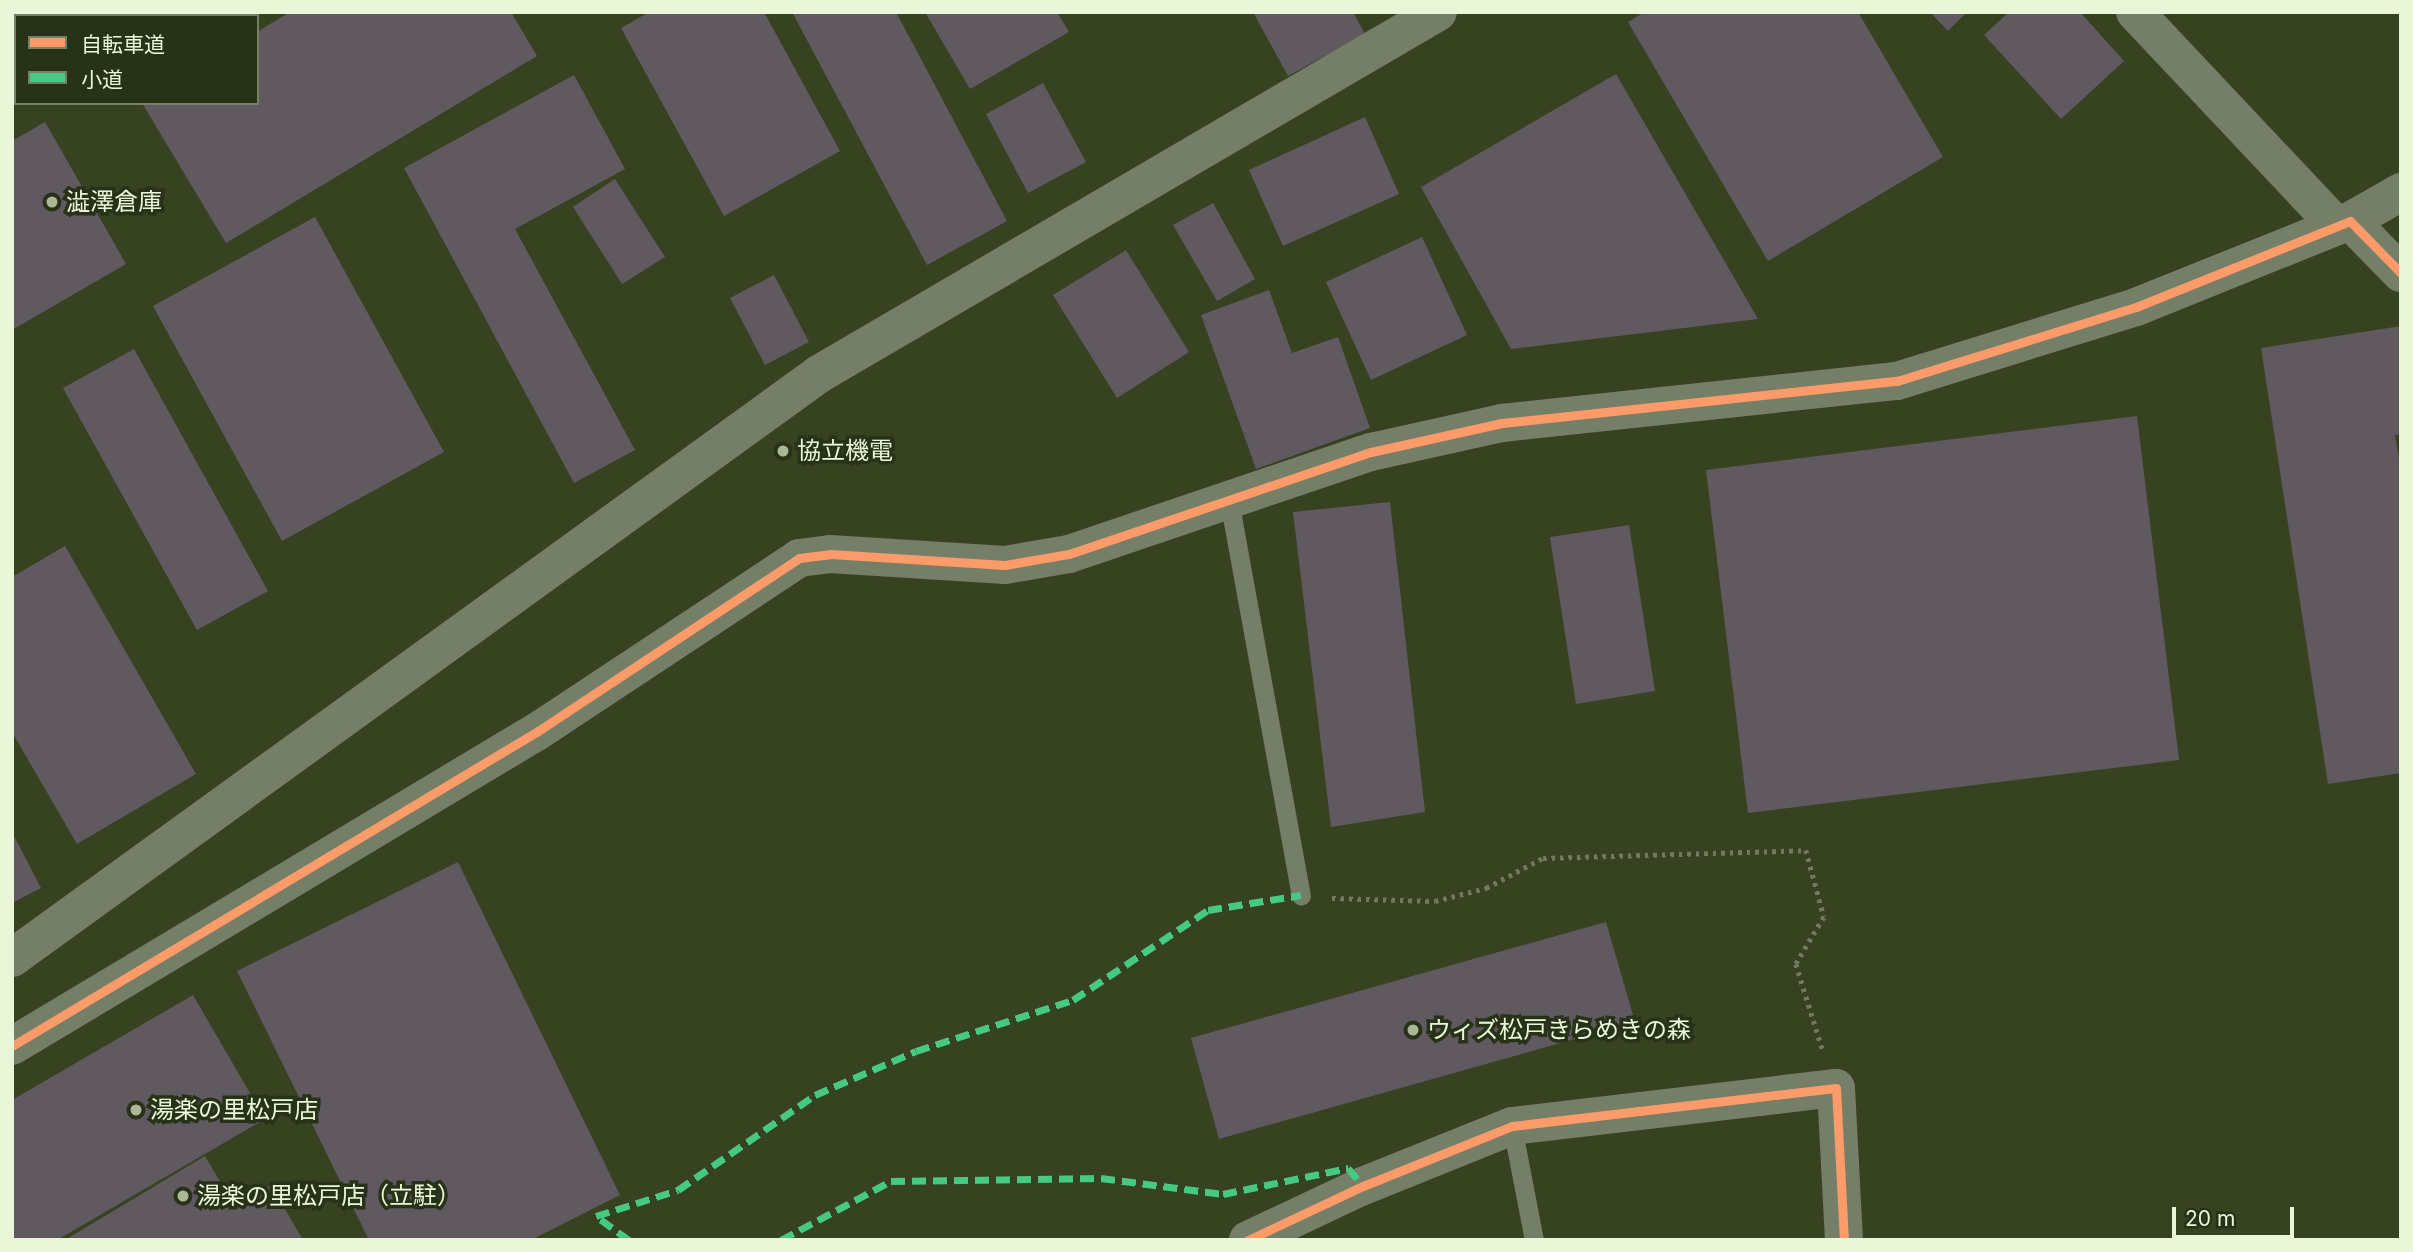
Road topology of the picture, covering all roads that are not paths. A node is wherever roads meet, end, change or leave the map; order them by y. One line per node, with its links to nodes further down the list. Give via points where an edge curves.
1 (1438, 12): 8 (street, via 819,374)
2 (2134, 12): 4 (street)
3 (2401, 192): 4 (street)
4 (2344, 223): 5 (street); 6 (street, via 2136,307 1897,381 1502,423 1371,452)
5 (2401, 274)
6 (1229, 500): 7 (lane); 9 (street, via 1069,554 1004,565 830,554 799,558 538,731)
7 (1301, 895)
8 (12, 958)
9 (12, 1046)
10 (1512, 1126): 11 (street, via 1363,1185); 12 (lane); 13 (street, via 1836,1088)
11 (1248, 1240)
12 (1534, 1240)
13 (1844, 1240)

